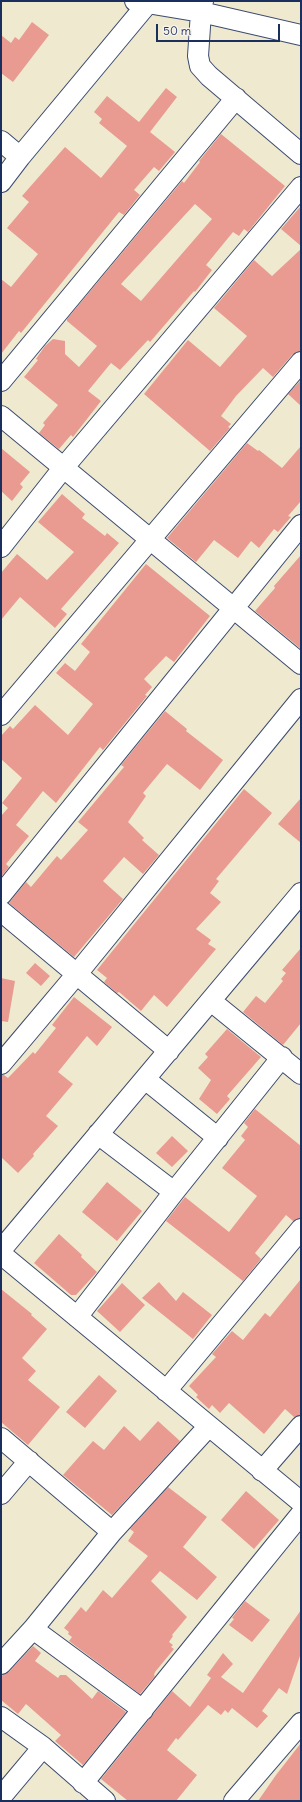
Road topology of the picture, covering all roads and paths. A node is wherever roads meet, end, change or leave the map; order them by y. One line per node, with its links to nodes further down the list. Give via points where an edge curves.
1 (141, 2): 2 (street); 7 (street)
2 (202, 6): 3 (street); 4 (street, via 198,56 200,66)
3 (301, 35)
4 (236, 98): 6 (street); 11 (street)
5 (1, 141): 7 (street)
6 (301, 154)
7 (20, 157): 8 (street)
8 (1, 182)
9 (301, 187): 13 (street)
10 (301, 362): 15 (street)
11 (1, 381)
12 (1, 416): 13 (street)
13 (64, 467): 15 (street); 16 (street)
14 (301, 525): 17 (street)
15 (151, 540): 17 (street); 20 (street)
16 (1, 547)
17 (234, 609): 18 (street); 22 (street)
18 (301, 664)
19 (301, 699): 24 (street)
20 (1, 715)
21 (301, 893): 25 (street)
22 (1, 895)
23 (1, 911): 24 (street)
24 (76, 975): 26 (street); 28 (street)
25 (211, 1001): 26 (street); 27 (street)
26 (169, 1051): 30 (street)
27 (282, 1057): 29 (street); 32 (street)
28 (1, 1064)
29 (301, 1074)
30 (145, 1079): 31 (street); 32 (street)
31 (98, 1134): 33 (street); 35 (street)
32 (218, 1138): 33 (street)
33 (174, 1192): 37 (street)
34 (301, 1229): 38 (street)
35 (1, 1250)
36 (1, 1254): 37 (street)
37 (77, 1317): 38 (street)
38 (166, 1391): 39 (street)
39 (209, 1426): 43 (street); 47 (street)
40 (301, 1426): 43 (street)
41 (1, 1438): 42 (street)
42 (29, 1460): 44 (street); 47 (street)
43 (262, 1471): 45 (street)
44 (1, 1494)
45 (301, 1502)
46 (301, 1514): 50 (street)
47 (112, 1532): 48 (street)
48 (33, 1629): 49 (street); 50 (street)
49 (1, 1664)
50 (143, 1710): 54 (street)
51 (1, 1717): 53 (street)
52 (301, 1723): 57 (street)
53 (43, 1747): 54 (street); 55 (street)
54 (83, 1783): 56 (street)
55 (1, 1798)
56 (105, 1801)
57 (234, 1801)

